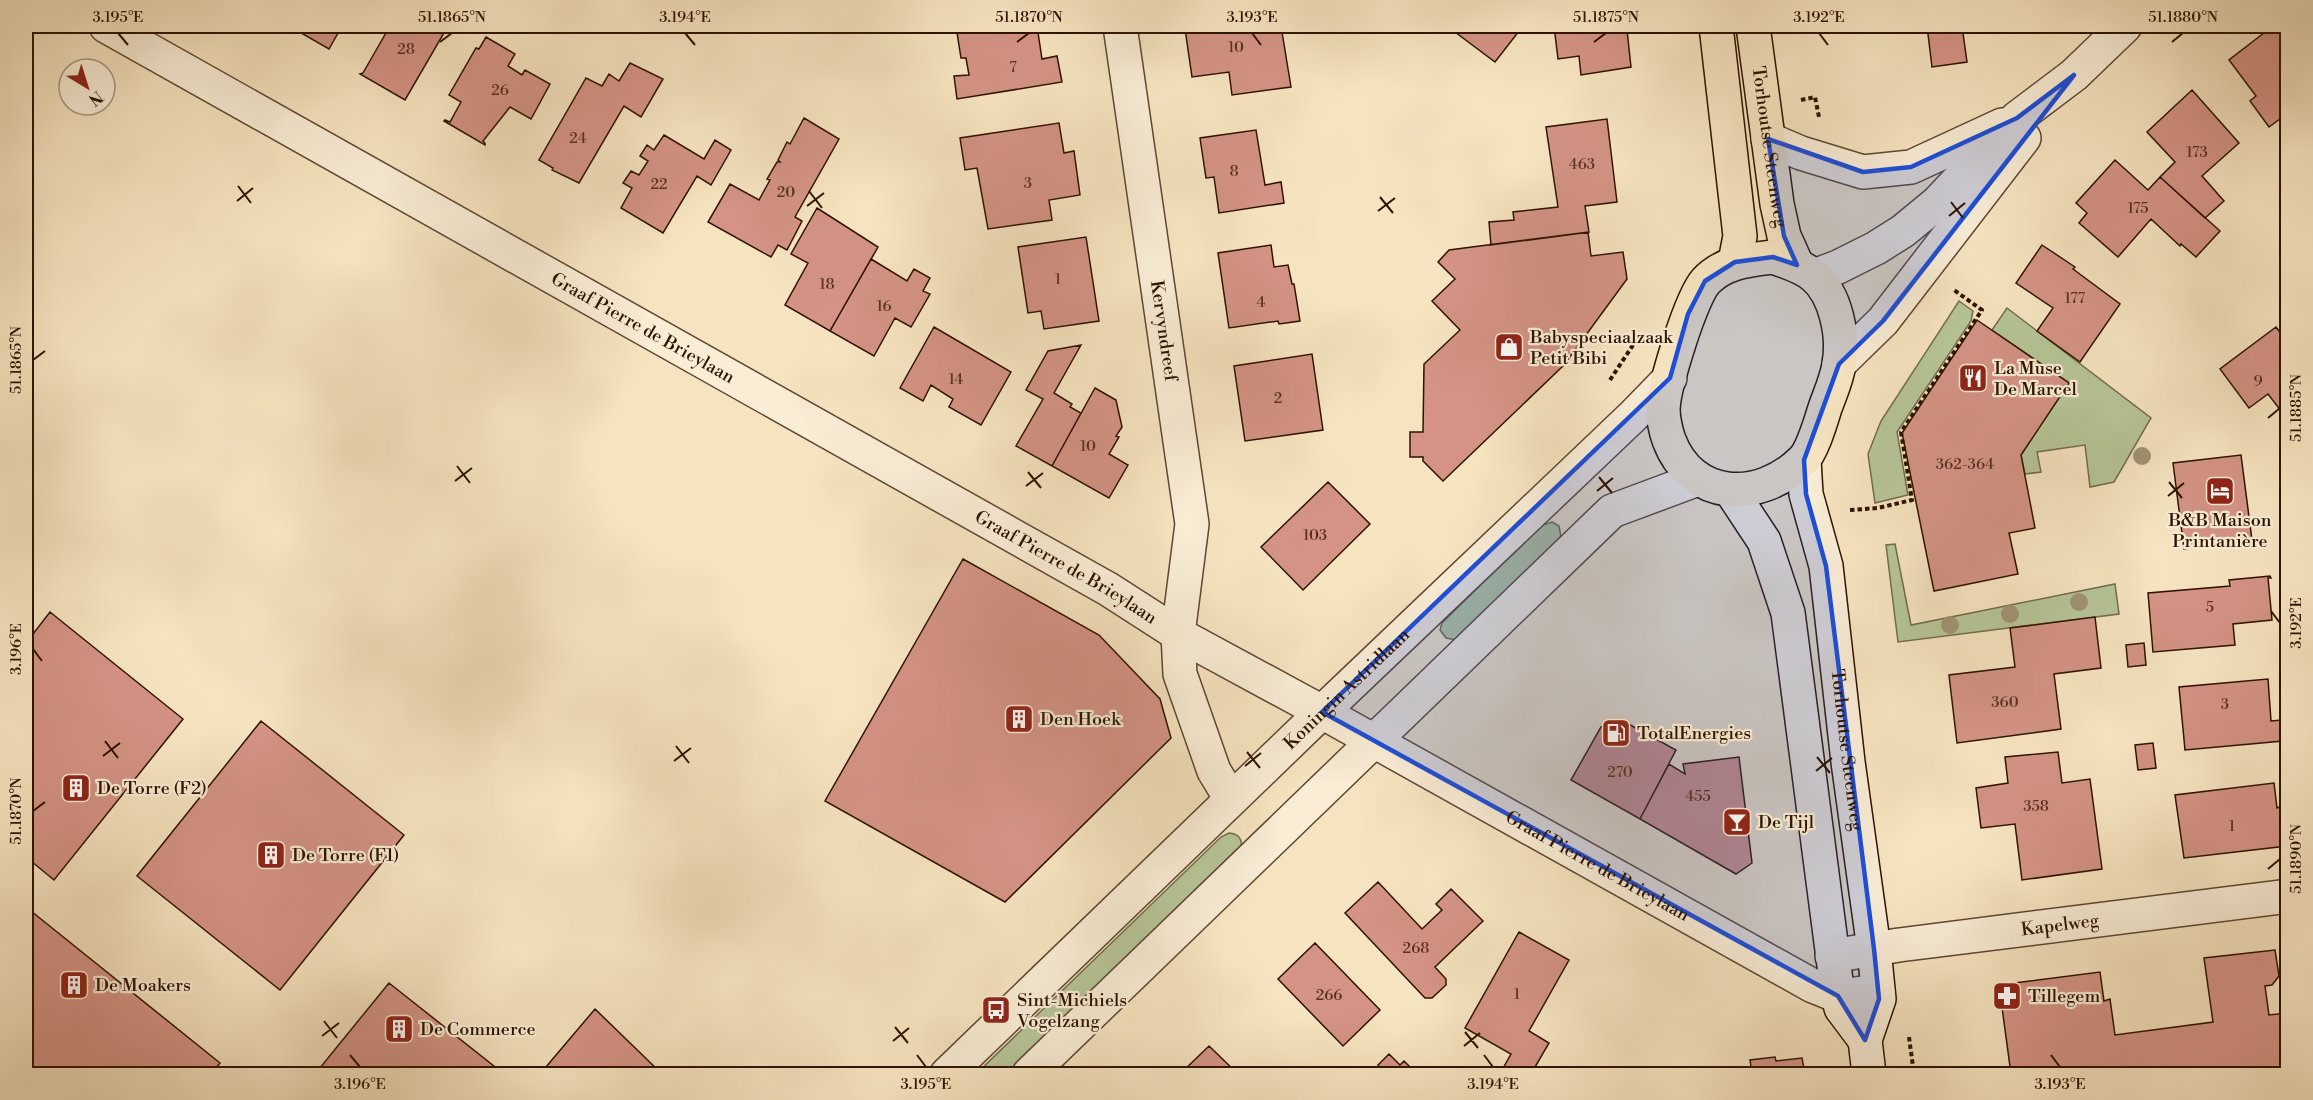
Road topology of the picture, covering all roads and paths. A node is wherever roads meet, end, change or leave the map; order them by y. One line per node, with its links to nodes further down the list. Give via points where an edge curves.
1 (106, 26): 18 (street, Graaf Pierre de Brieylaan, via 1097,584)
2 (1120, 26): 18 (street, Kervyndreef, via 1192,524)
3 (1716, 26): 9 (main road, Torhoutse Steenweg, via 1740,236)
4 (1753, 26): 8 (main road, Torhoutse Steenweg)
5 (2125, 26): 6 (street)
6 (2074, 75): 7 (street); 12 (street, via 1883,321)
7 (2018, 117): 8 (street, via 1911,167 1863,172); 10 (street, via 1937,203 1902,231 1838,267)
8 (1768, 139): 10 (main road, Torhoutse Steenweg, via 1782,225)
9 (1735, 262): 10 (main road, via 1773,257); 13 (main road, via 1706,281 1688,314)
10 (1805, 271): 12 (main road, via 1830,298 1839,331)
11 (1946, 285): 17 (path, via 1983,310 1901,432 1912,502)
12 (1839, 364): 14 (main road)
13 (1670, 378): 15 (main road, via 1663,410 1669,440 1682,464); 19 (street, Koningin Astridlaan)
14 (1804, 460): 16 (main road, via 1778,480 1755,490); 23 (street, Torhoutse Steenweg, via 1806,494 1826,566)
15 (1698, 479): 16 (main road); 20 (street, via 1612,511)
16 (1731, 491): 24 (street, via 1764,541 1788,613)
17 (1844, 510)
18 (1178, 634): 19 (street, Graaf Pierre de Brieylaan); 21 (street, Kervyndreef, via 1180,674 1214,771)
19 (1322, 712): 20 (street, Graaf Pierre de Brieylaan); 21 (street, Koningin Astridlaan)
20 (1373, 740): 26 (street, Graaf Pierre de Brieylaan, via 1813,986); 29 (street)
21 (1231, 799): 28 (street, Koningin Astridlaan)
22 (2288, 896): 23 (street, Kapelweg)
23 (1874, 949): 24 (street, Kapelweg); 25 (street, Torhoutse Steenweg)
24 (1832, 956): 26 (street)
25 (1878, 991): 26 (street, Graaf Pierre de Brieylaan); 27 (street, Torhoutse Steenweg, via 1879,999)
26 (1838, 996): 27 (street, via 1841,1008)
27 (1865, 1040): 30 (street, Torhoutse Steenweg)
28 (947, 1074)
29 (1029, 1074)
30 (1869, 1074)

